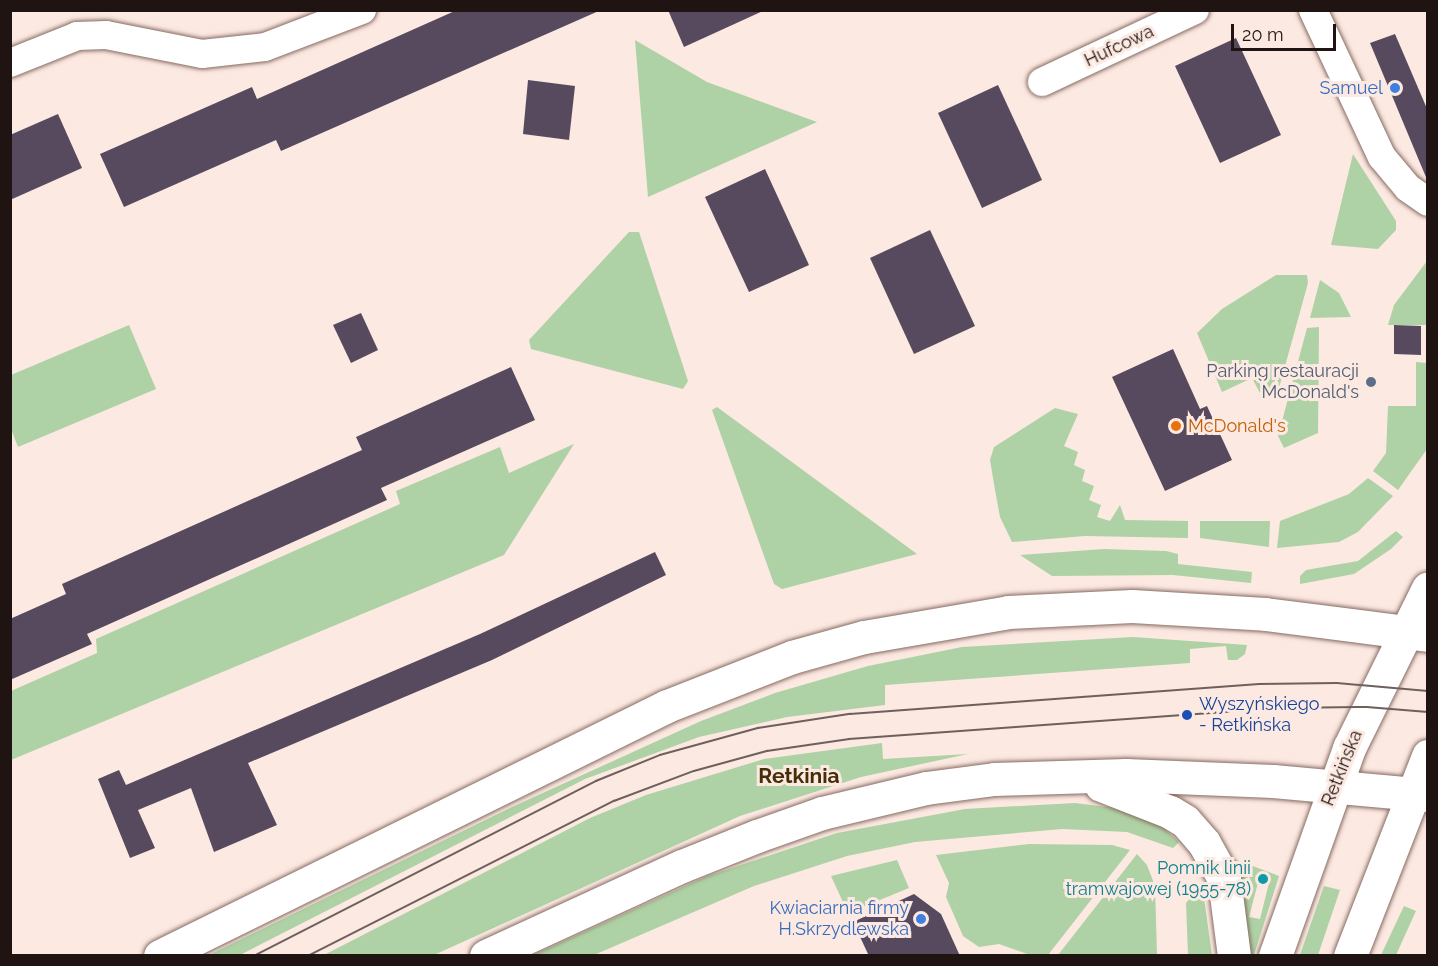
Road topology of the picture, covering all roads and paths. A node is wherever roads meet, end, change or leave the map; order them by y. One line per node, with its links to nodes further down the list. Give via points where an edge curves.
1 (362, 10): 4 (street, via 265,47 202,54 106,34 77,36)
2 (1196, 10): 5 (street, Hufcowa)
3 (1313, 10): 6 (street, via 1382,157 1408,188)
4 (10, 63)
5 (1042, 81)
6 (1428, 202)
7 (1428, 588): 8 (street, Retkińska)
8 (1416, 634): 11 (street, Retkińska); 13 (street, via 1265,614 1132,606 1008,612 864,637 792,657 667,706)
9 (1428, 756): 12 (street)
10 (1071, 775): 11 (street); 14 (street, via 926,788 822,813 682,866); 15 (street, via 1139,797 1185,821 1204,843 1224,879)
11 (1334, 786): 12 (street); 16 (street, Retkińska)
12 (1420, 794): 17 (street)
13 (160, 956)
14 (486, 956)
15 (1234, 956)
16 (1275, 956)
17 (1350, 956)

